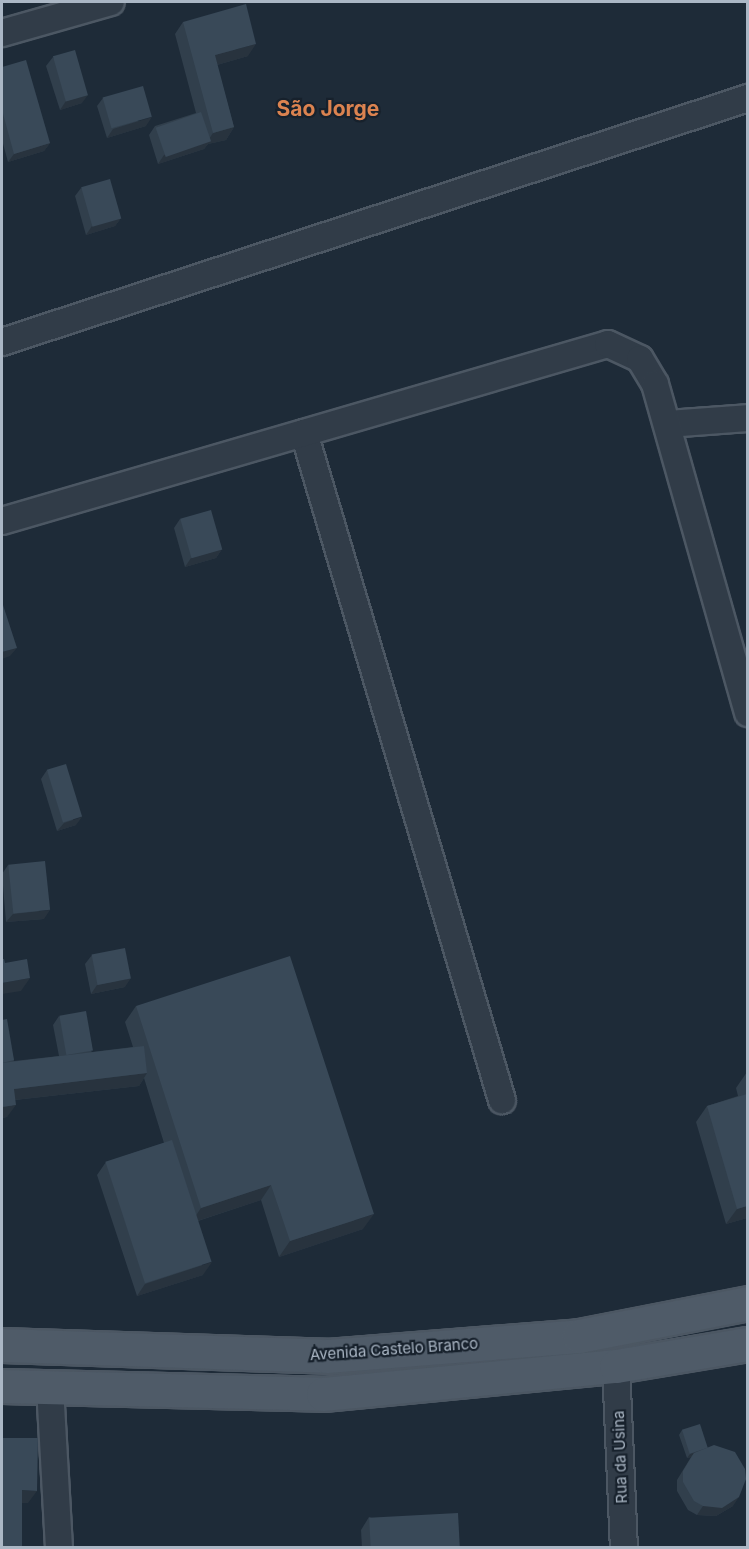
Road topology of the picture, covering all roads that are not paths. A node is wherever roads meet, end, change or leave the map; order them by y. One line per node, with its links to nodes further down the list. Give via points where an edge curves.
1 (111, 2): 2 (street)
2 (2, 33)
3 (747, 98): 4 (street)
4 (2, 342)
5 (747, 418): 6 (street)
6 (666, 424): 7 (street, via 655,384 640,359 608,344); 9 (street)
7 (304, 433): 8 (street); 10 (street)
8 (2, 521)
9 (747, 713)
10 (502, 1100)
11 (747, 1303): 12 (main road, Avenida Castelo Branco, via 579,1336 327,1356)
12 (2, 1342)
13 (747, 1344): 14 (main road)
14 (616, 1366): 16 (main road, via 323,1394); 18 (street, Rua da Usina)
15 (2, 1386): 16 (main road)
16 (50, 1387): 17 (street)
17 (59, 1548)
18 (624, 1548)

